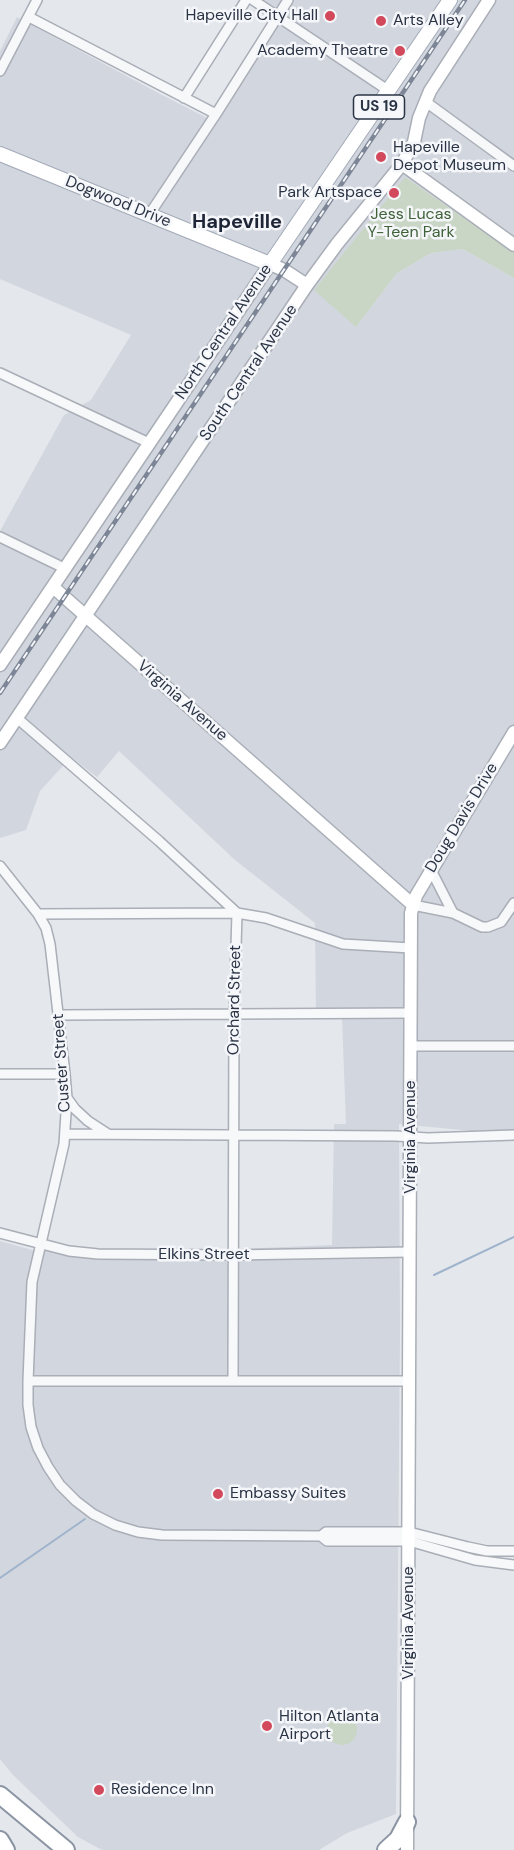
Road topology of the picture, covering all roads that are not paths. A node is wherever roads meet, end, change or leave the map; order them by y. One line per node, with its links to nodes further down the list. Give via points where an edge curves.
1 (37, 0): 7 (street)
2 (246, 0): 11 (street)
3 (253, 0): 8 (street)
4 (288, 0): 8 (street)
5 (450, 0): 10 (main road, North Central Avenue / US 19)
6 (489, 0): 12 (main road, South Central Avenue, via 452,54)
7 (29, 17): 9 (street); 11 (street)
8 (278, 17): 10 (street); 13 (street)
9 (1, 68)
10 (389, 91): 19 (main road, North Central Avenue / US 19)
11 (184, 98): 13 (street)
12 (426, 102): 15 (main road, South Central Avenue, via 414,142); 16 (street)
13 (216, 114): 17 (street)
14 (0, 154): 17 (main road, Dogwood Drive)
15 (402, 164): 18 (main road); 20 (main road, South Central Avenue)
16 (514, 166)
17 (149, 214): 19 (main road, Dogwood Drive)
18 (514, 245)
19 (270, 264): 20 (main road); 22 (main road, North Central Avenue)
20 (307, 285): 26 (main road, South Central Avenue)
21 (0, 373): 22 (street)
22 (149, 443): 24 (main road, North Central Avenue)
23 (0, 537): 24 (street)
24 (64, 568): 25 (main road, North Central Avenue)
25 (52, 587): 26 (main road, Virginia Avenue); 27 (main road, North Central Avenue)
26 (86, 615): 28 (main road, South Central Avenue); 34 (main road, Virginia Avenue)
27 (0, 666)
28 (17, 718): 30 (main road, South Central Avenue); 35 (street)
29 (514, 732): 32 (main road, Doug Davis Drive)
30 (0, 743)
31 (0, 866): 36 (street, Custer Street)
32 (431, 870): 34 (main road, Doug Davis Drive); 37 (street)
33 (514, 903): 37 (street, via 501,922 488,927)
34 (412, 905): 37 (street); 38 (main road, Virginia Avenue)
35 (237, 913): 36 (street); 38 (street, via 266,918 343,944); 40 (street, Orchard Street)
36 (38, 914): 41 (street, Custer Street, via 50,944)
37 (453, 914)
38 (411, 948): 39 (main road, Virginia Avenue)
39 (411, 1013): 40 (street); 43 (main road, Virginia Avenue)
40 (234, 1014): 41 (street); 51 (street, Orchard Street)
41 (59, 1015): 47 (street, Custer Street)
42 (514, 1038): 44 (street)
43 (411, 1046): 44 (street); 53 (main road, Virginia Avenue)
44 (479, 1046): 45 (street)
45 (514, 1046)
46 (0, 1074): 47 (street)
47 (65, 1074): 48 (street, Custer Street)
48 (67, 1098): 49 (street, Custer Street); 50 (street, via 88,1121)
49 (66, 1134): 50 (street); 55 (street, Custer Street)
50 (108, 1134): 51 (street)
51 (234, 1134): 53 (street); 57 (street, Orchard Street)
52 (514, 1135): 53 (street)
53 (411, 1137): 56 (main road, Virginia Avenue)
54 (0, 1233): 55 (street, Elkins Street)
55 (40, 1245): 57 (street, Elkins Street, via 98,1254); 58 (street, Custer Street, via 32,1282)
56 (410, 1252): 57 (street, Elkins Street); 60 (main road, Virginia Avenue)
57 (233, 1255): 59 (street, Orchard Street)
58 (28, 1381): 59 (street); 61 (street, Custer Street, via 31,1427 43,1458 60,1485 93,1514 123,1527 162,1535 321,1536 327,1540)
59 (233, 1381): 60 (street)
60 (410, 1381): 61 (main road, Virginia Avenue)
61 (409, 1537): 62 (street, via 487,1551); 63 (street, via 475,1560); 65 (main road, Virginia Avenue)
62 (514, 1551)
63 (514, 1564)
64 (0, 1795): 68 (highway)
65 (407, 1822): 69 (highway); 70 (main road, Virginia Avenue)
66 (0, 1840): 67 (highway)
67 (6, 1850)
68 (66, 1850)
69 (386, 1850)
70 (407, 1850)

